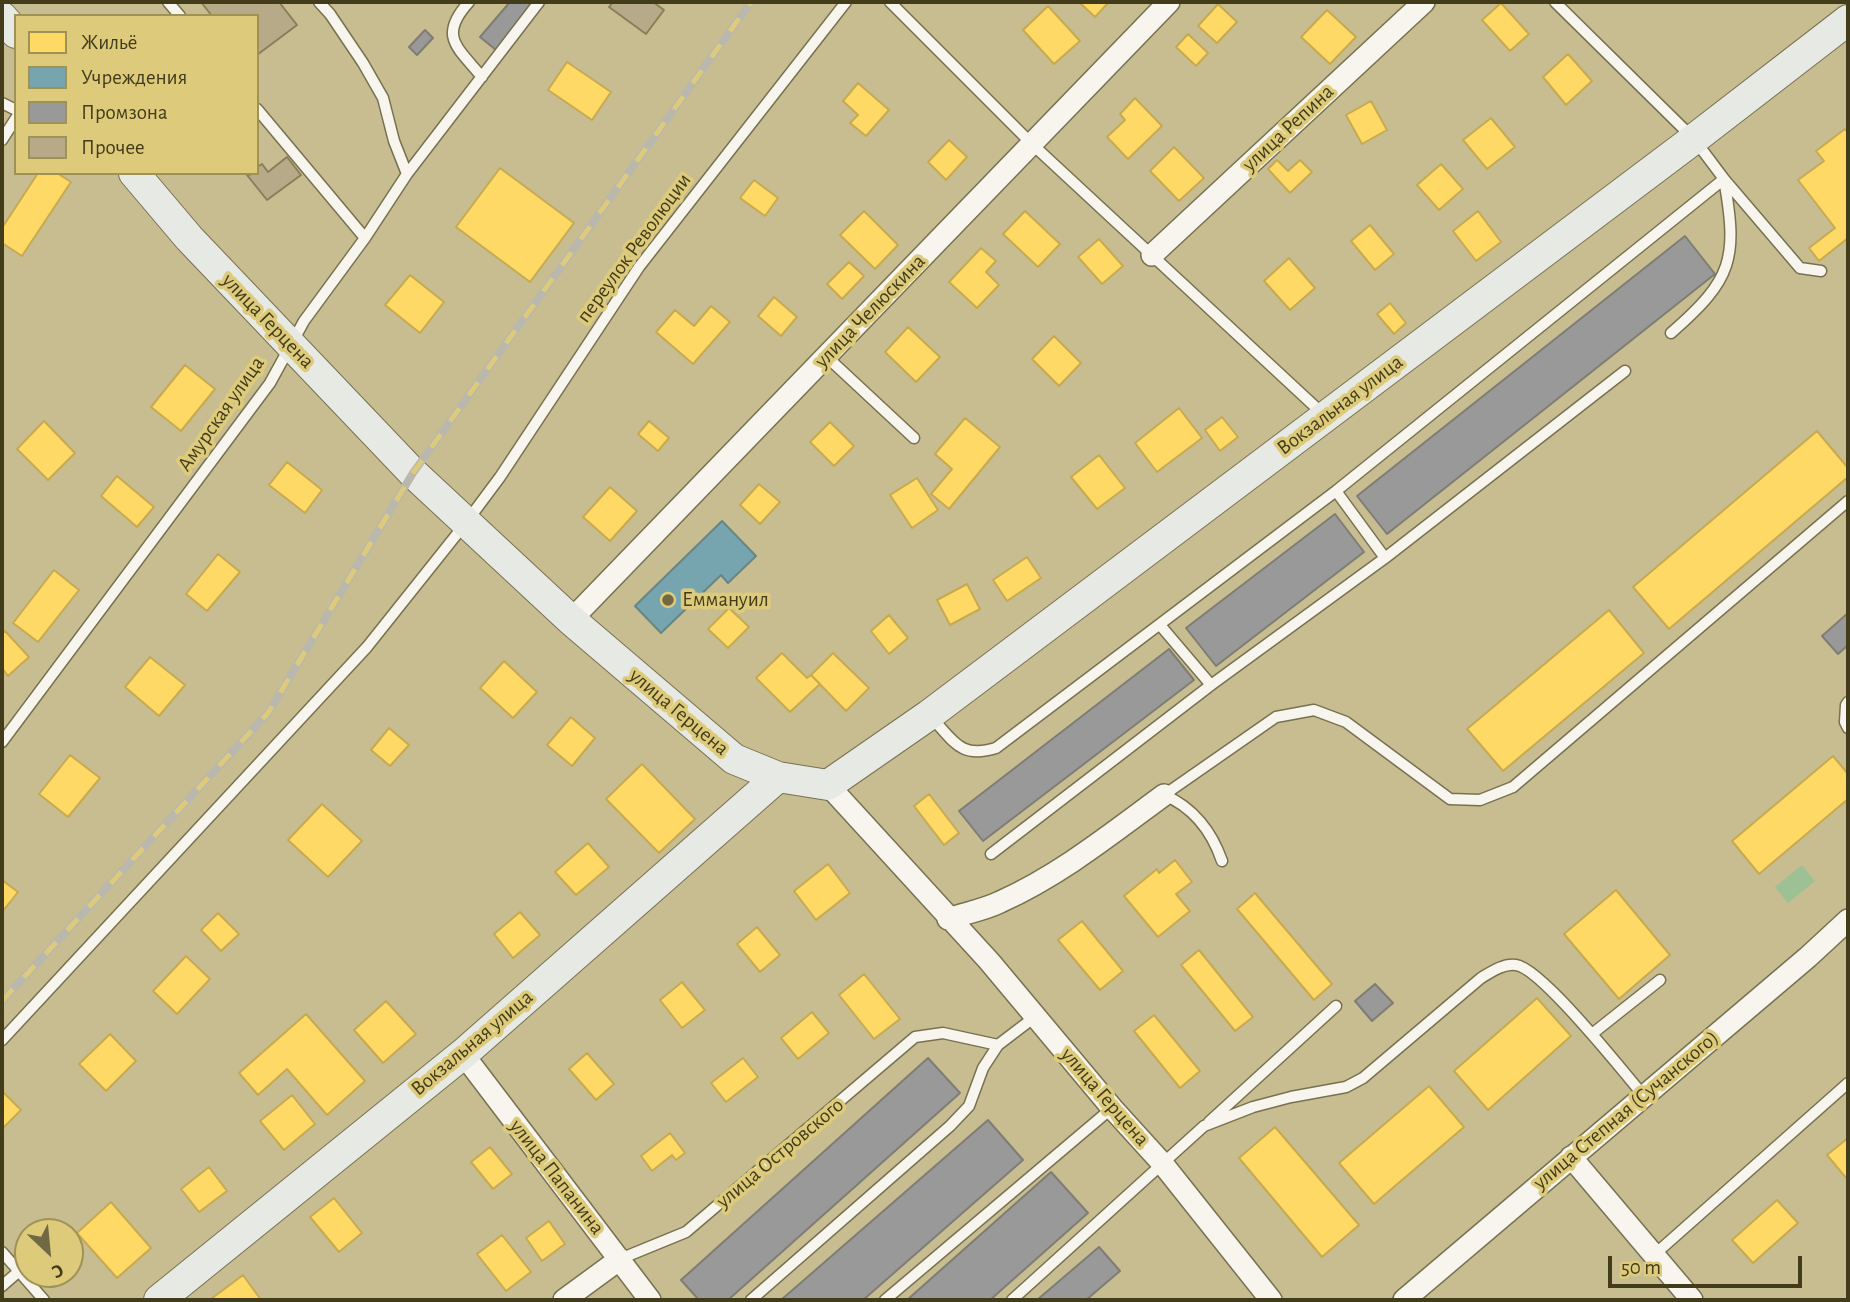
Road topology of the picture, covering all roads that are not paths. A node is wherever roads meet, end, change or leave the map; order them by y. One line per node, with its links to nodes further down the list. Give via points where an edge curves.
1 (319, 2): 18 (lane, via 383,98)
2 (469, 2): 12 (lane, via 456,16 454,41)
3 (539, 2): 12 (lane, Амурская улица)
4 (846, 2): 32 (lane, переулок Революции, via 639,267)
5 (890, 2): 17 (lane)
6 (1169, 2): 17 (street, улица Челюскина)
7 (1424, 2): 22 (street, улица Репина)
8 (1555, 2): 15 (lane)
9 (2, 16): 11 (main road)
10 (1848, 20): 15 (main road, Вокзальная улица)
11 (14, 31)
12 (482, 77): 18 (lane, Амурская улица)
13 (259, 111): 21 (lane)
14 (14, 121): 16 (lane)
15 (1694, 139): 20 (lane); 28 (main road, Вокзальная улица)
16 (2, 140)
17 (1032, 144): 22 (lane); 26 (street, улица Челюскина)
18 (407, 174): 21 (lane, Амурская улица)
19 (136, 175): 25 (main road, улица Герцена)
20 (1724, 179): 23 (lane, via 1800,268); 24 (lane, via 1731,222 1725,272 1703,305); 30 (lane)
21 (365, 238): 25 (lane, Амурская улица)
22 (1152, 255): 28 (lane)
23 (1821, 271)
24 (1671, 332)
25 (290, 344): 32 (main road, улица Герцена); 40 (lane, Амурская улица, via 270,383)
26 (827, 357): 29 (lane); 34 (street, улица Челюскина)
27 (1625, 371): 33 (lane)
28 (1325, 416): 38 (main road, Вокзальная улица)
29 (914, 438)
30 (1336, 491): 33 (lane); 35 (lane)
31 (1848, 501): 43 (lane, via 1513,787 1480,800 1450,799 1346,722 1314,710 1276,717)
32 (465, 524): 34 (main road, улица Герцена); 52 (lane, переулок Революции, via 366,647)
33 (1385, 558): 36 (lane)
34 (571, 620): 41 (main road, улица Герцена, via 734,759)
35 (1160, 625): 36 (lane); 38 (lane, via 996,748 977,754 961,749)
36 (1211, 685): 44 (lane)
37 (1848, 702): 39 (lane, via 1844,722)
38 (929, 715): 42 (main road, Вокзальная улица)
39 (1848, 728)
40 (2, 742)
41 (778, 777): 42 (main road, улица Герцена); 54 (main road, Вокзальная улица)
42 (828, 785): 46 (street, улица Герцена)
43 (1164, 795): 45 (lane, via 1203,824); 46 (street, via 1041,880 998,903)
44 (991, 854)
45 (1222, 861)
46 (948, 919): 50 (street, улица Герцена)
47 (1848, 920): 56 (street, улица Степная (Сучанского))
48 (1660, 980): 51 (lane)
49 (1336, 1006): 58 (lane)
50 (1036, 1016): 53 (lane); 57 (street, улица Герцена)
51 (1592, 1034): 56 (lane); 58 (lane, via 1532,971 1515,964 1496,968 1363,1078 1346,1087 1253,1107)
52 (2, 1040)
53 (998, 1045): 63 (lane, улица Островского, via 943,1033 915,1037 687,1232); 68 (lane, via 983,1068 969,1106 950,1126)
54 (463, 1054): 63 (street, улица Папанина); 65 (main road, Вокзальная улица)
55 (1848, 1083): 62 (lane)
56 (1643, 1095): 59 (street, улица Степная (Сучанского))
57 (1112, 1108): 60 (street, улица Герцена); 69 (lane)
58 (1204, 1126): 60 (lane)
59 (1571, 1157): 62 (street); 72 (street, улица Степная (Сучанского))
60 (1162, 1163): 70 (lane); 71 (street, улица Герцена)
61 (2, 1252): 64 (lane)
62 (1654, 1255): 73 (street)
63 (620, 1259): 66 (street, улица Островского); 67 (street, улица Папанина)
64 (14, 1267)
65 (164, 1299)
66 (564, 1300)
67 (649, 1300)
68 (751, 1300)
69 (885, 1300)
70 (1012, 1300)
71 (1271, 1300)
72 (1404, 1300)
73 (1692, 1300)

